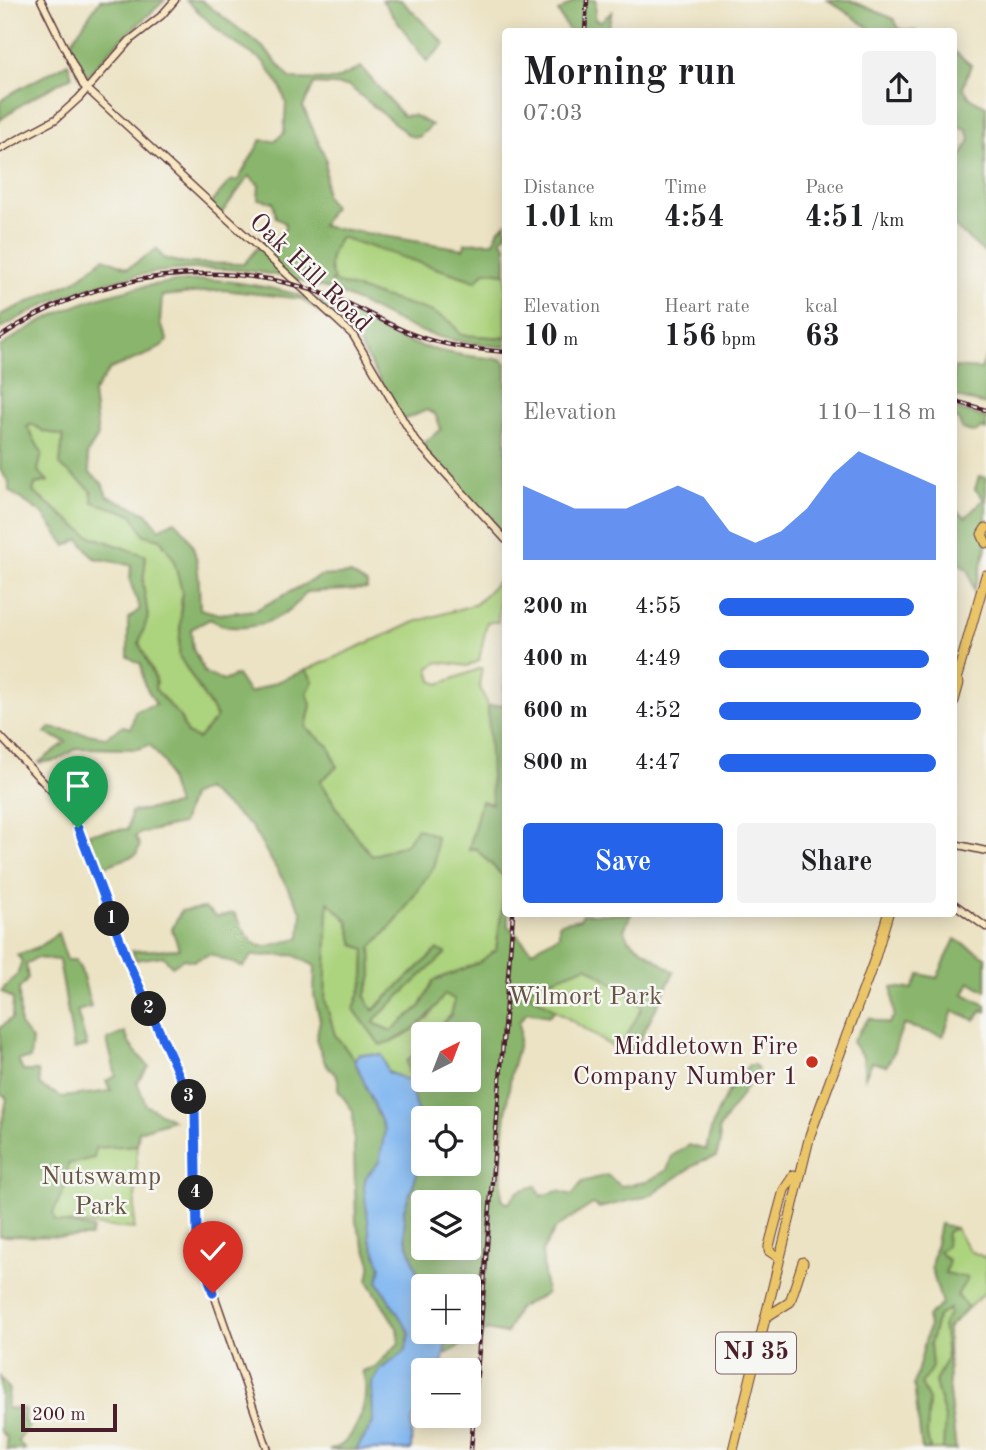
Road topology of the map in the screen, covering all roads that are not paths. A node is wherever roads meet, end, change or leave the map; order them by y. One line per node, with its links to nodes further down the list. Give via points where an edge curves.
1 (41, 0): 3 (main road, Oak Hill Road)
2 (175, 0): 3 (main road, via 130,40)
3 (87, 89): 4 (main road, via 56,119); 6 (main road, Oak Hill Road, via 353,335 415,440)
4 (0, 149)
5 (986, 528): 7 (highway, via 982,534)
6 (502, 536)
7 (986, 543)
8 (986, 575): 10 (highway)
9 (986, 592): 11 (highway)
10 (957, 676)
11 (957, 691)
12 (0, 736): 21 (main road, via 74,820 128,961 192,1103 200,1254)
13 (957, 845): 14 (main road)
14 (986, 851)
15 (957, 906): 18 (main road)
16 (882, 917): 22 (highway, NJ 35, via 812,1111 794,1175 784,1190 768,1249 775,1255)
17 (887, 917): 20 (highway, NJ 35, via 810,1135)
18 (986, 927)
19 (803, 1262): 20 (highway, via 790,1302)
20 (766, 1317): 22 (highway, NJ 35)
21 (268, 1450)
22 (730, 1450)

